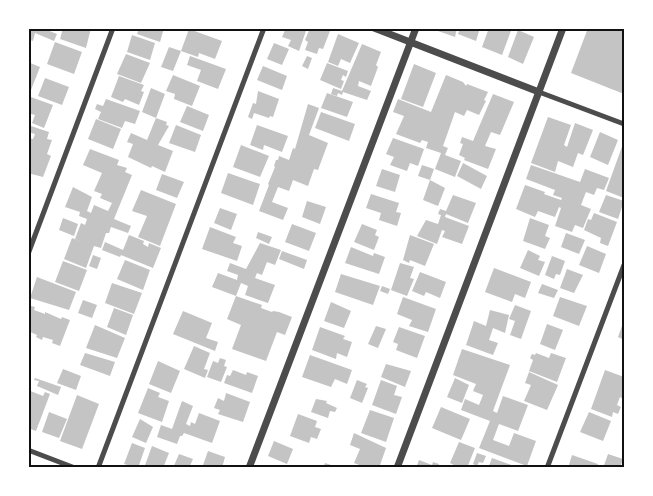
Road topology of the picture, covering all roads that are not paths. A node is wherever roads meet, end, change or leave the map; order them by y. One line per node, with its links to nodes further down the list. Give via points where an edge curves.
1 (112, 28): 9 (street)
2 (264, 28): 13 (street)
3 (374, 28): 6 (street)
4 (416, 28): 6 (street)
5 (563, 28): 7 (street)
6 (411, 43): 7 (street); 14 (street)
7 (539, 92): 8 (street); 15 (street)
8 (624, 124)
9 (28, 254)
10 (624, 265): 16 (street)
11 (28, 450): 12 (street)
12 (75, 468)
13 (98, 468)
14 (249, 468)
15 (397, 468)
16 (547, 468)

